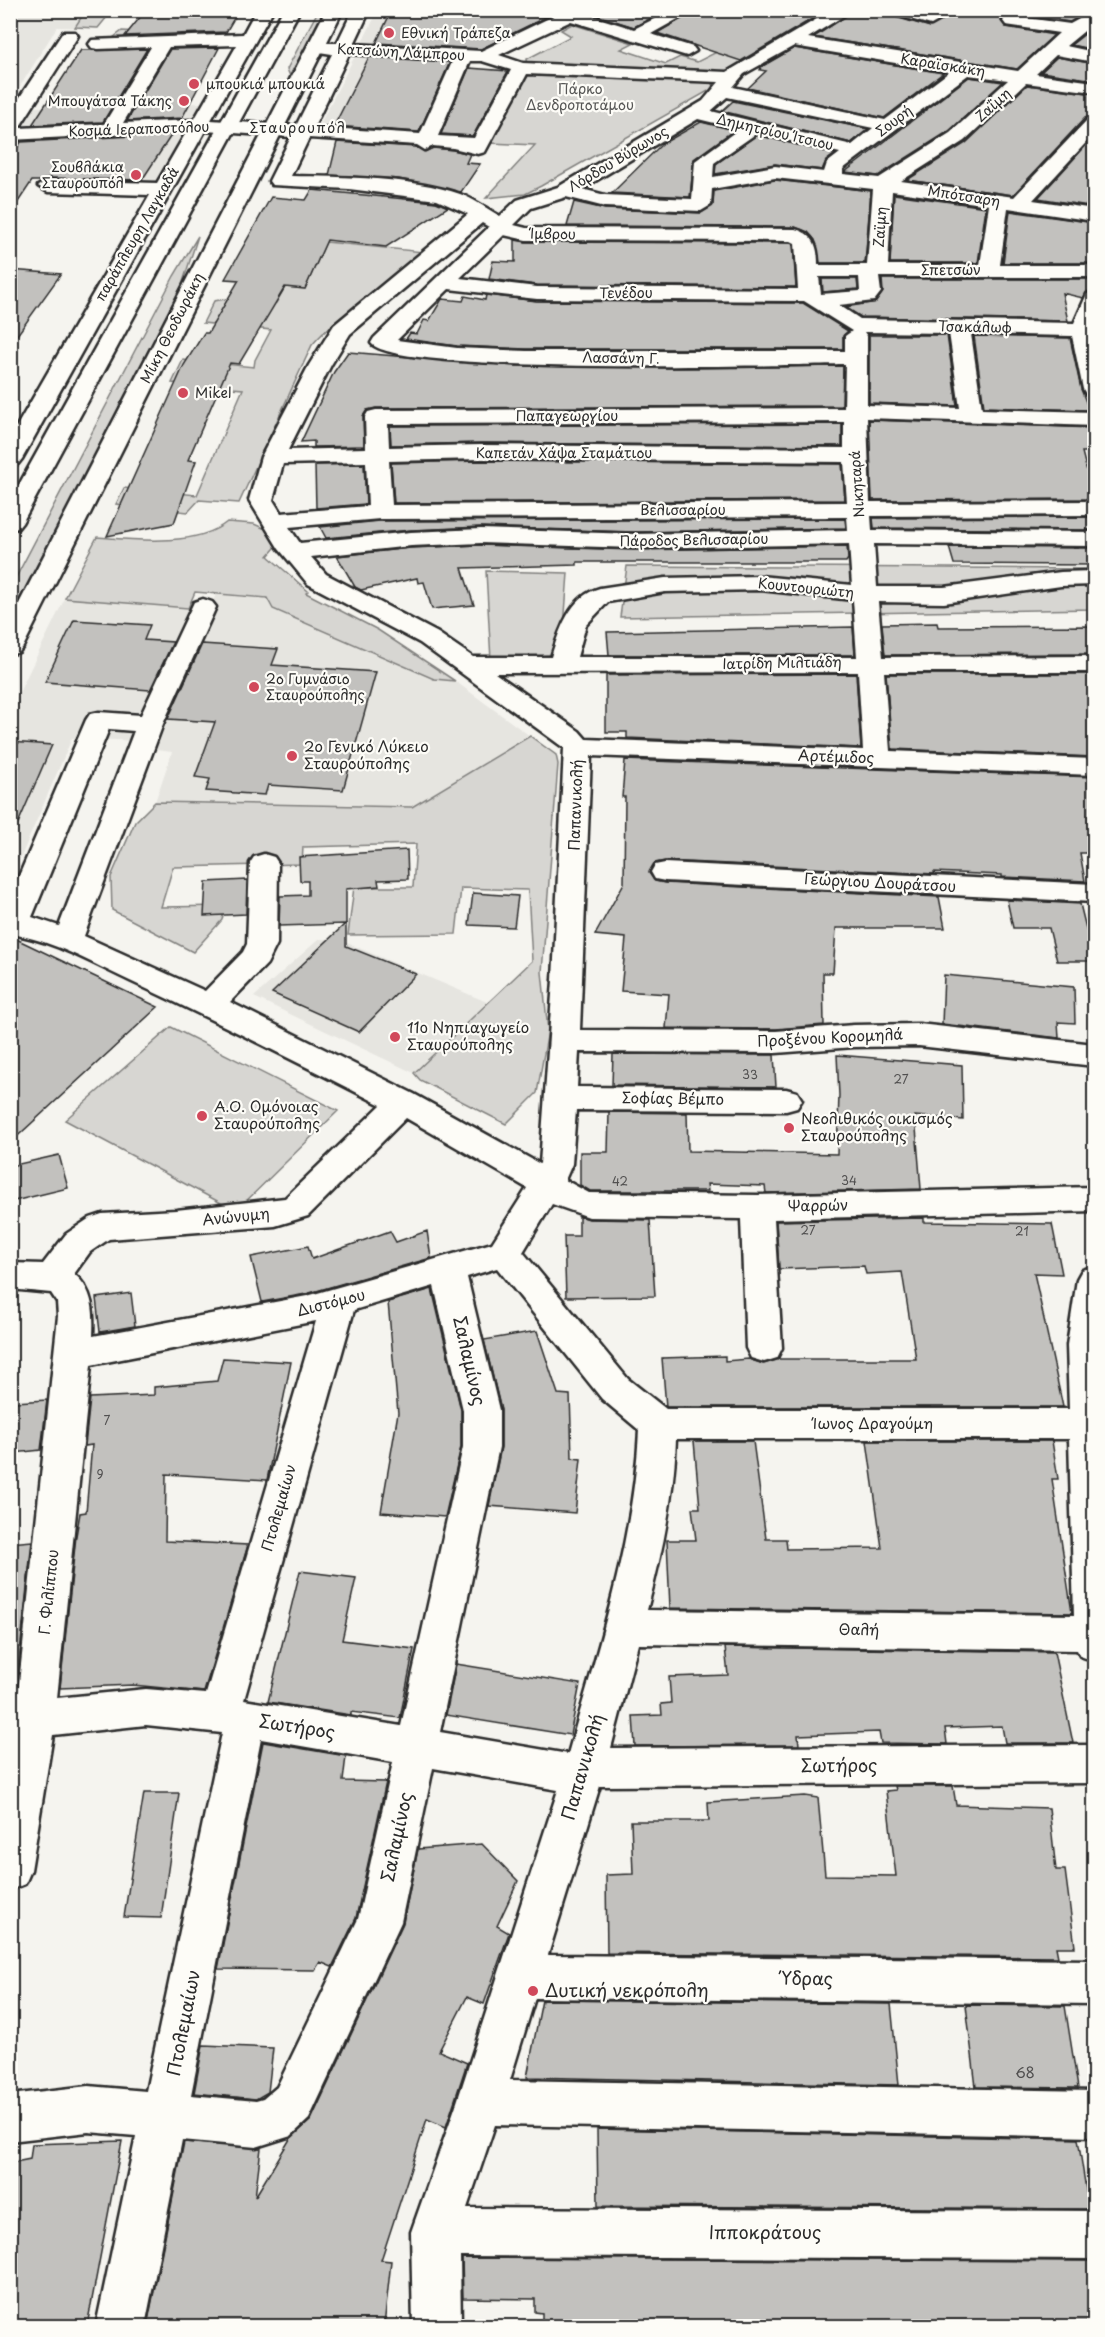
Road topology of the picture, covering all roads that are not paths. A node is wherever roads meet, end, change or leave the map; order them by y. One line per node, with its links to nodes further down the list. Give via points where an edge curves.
1 (265, 10): 15 (main road, παράπλευρη Λαγκαδά)
2 (291, 10): 35 (main road)
3 (335, 10): 19 (main road, Μίκη Θεοδωράκη)
4 (362, 10): 20 (main road)
5 (686, 10): 13 (main road)
6 (845, 10): 16 (main road, Λόρδου Βύρωνος)
7 (898, 10): 10 (main road)
8 (576, 12): 13 (main road); 24 (main road)
9 (1095, 16): 12 (main road, Ζαΐμη)
10 (931, 20)
11 (1011, 21): 12 (main road)
12 (1072, 30): 22 (main road, Ζαΐμη)
13 (636, 35): 21 (main road)
14 (69, 36): 38 (main road)
15 (248, 39): 17 (main road); 34 (main road, παράπλευρη Λαγκαδά)
16 (791, 40): 28 (main road, Καραϊσκάκη); 30 (main road, Λόρδου Βύρωνος)
17 (163, 42): 18 (main road); 39 (main road)
18 (98, 44)
19 (317, 48): 20 (main road, Κατσώνη Λάμπρου); 40 (main road, Μίκη Θεοδωράκη)
20 (344, 49): 23 (main road, Κατσώνη Λάμπρου); 41 (main road)
21 (687, 51)
22 (1046, 55): 25 (main road); 26 (main road); 29 (main road, Ζαΐμη)
23 (464, 56): 24 (main road, Κατσώνη Λάμπρου); 44 (main road)
24 (484, 56): 27 (main road)
25 (1017, 57)
26 (1095, 57)
27 (521, 68): 30 (main road); 44 (main road, via 479,146)
28 (964, 69): 29 (main road, Καραϊσκάκη); 36 (main road, Σουρή)
29 (1024, 77): 31 (main road, Καραϊσκάκη); 47 (main road, Ζαΐμη, via 957,137)
30 (725, 83): 32 (main road, Λόρδου Βύρωνος, via 714,102); 36 (main road)
31 (1095, 87)
32 (695, 113): 37 (main road, Δημητρίου Ίτσιου); 51 (main road, Λόρδου Βύρωνος)
33 (1095, 124): 52 (main road)
34 (201, 125): 35 (main road, Κοσμά Ιεραποστόλου); 39 (main road, Κοσμά Ιεραποστόλου); 50 (main road, παράπλευρη Λαγκαδά)
35 (227, 126): 40 (main road, Κοσμά Ιεραποστόλου); 82 (main road)
36 (888, 126): 45 (main road, Σουρή)
37 (754, 127): 45 (main road, Δημητρίου Ίτσιου); 48 (main road, via 705,161)
38 (10, 128)
39 (110, 129): 42 (main road, Κοσμά Ιεραποστόλου)
40 (275, 129): 41 (main road, Κοσμά Ιεραποστόλου); 89 (main road, Μίκη Θεοδωράκη)
41 (303, 131): 44 (main road, Κοσμά Ιεραποστόλου); 54 (main road, Ίμβρου, via 279,181 349,183 434,193 453,197)
42 (10, 134)
43 (333, 137): 44 (main road)
44 (425, 142)
45 (854, 151): 46 (main road, Σουρή, via 834,166)
46 (833, 178): 47 (main road, Μπότσαρη); 48 (main road, Μπότσαρη, via 775,172)
47 (883, 184): 52 (main road, Μπότσαρη); 59 (main road, Ζαϊμη)
48 (703, 185): 53 (main road)
49 (48, 186): 50 (main road)
50 (162, 189): 77 (main road, παράπλευρη Λαγκαδά)
51 (565, 191): 53 (main road, via 605,201); 56 (main road, Λόρδου Βύρωνος, via 529,201)
52 (1009, 203): 55 (main road, Μπότσαρη); 58 (main road)
53 (701, 205): 57 (main road)
54 (482, 213): 56 (main road, Ίμβρου); 76 (main road, via 342,330)
55 (1095, 214)
56 (502, 226): 57 (main road, Ίμβρου, via 533,235); 62 (main road, Λόρδου Βύρωνος)
57 (699, 234): 61 (main road, Ίμβρου, via 801,236)
58 (989, 270): 59 (main road, Σπετσών); 60 (main road, Σπετσών)
59 (873, 271): 61 (main road, Σπετσών); 63 (main road, Ζαϊμη, via 867,297)
60 (1095, 271)
61 (808, 272): 63 (main road)
62 (443, 282): 63 (main road, Τενέδου, via 537,293); 68 (main road, Λόρδου Βύρωνος, via 386,337 382,343)
63 (814, 297): 65 (main road)
64 (1095, 298): 67 (main road)
65 (855, 325): 66 (main road, Τσακάλωφ); 69 (main road, Νικηταρά)
66 (959, 327): 67 (main road, Τσακάλωφ); 72 (main road)
67 (1088, 330): 70 (main road)
68 (387, 348): 69 (main road, Λασσάνη Γ., via 562,357)
69 (856, 357): 71 (main road, Νικηταρά)
70 (1095, 389)
71 (854, 413): 72 (main road, Παπαγεωργίου); 74 (main road, Παπαγεωργίου, via 376,417); 75 (main road, Νικηταρά)
72 (972, 415): 73 (main road, Παπαγεωργίου)
73 (1095, 419)
74 (376, 454): 75 (main road, Καπετάν Χάψα Σταμάτιου); 76 (main road, Καπετάν Χάψα Σταμάτιου); 80 (main road, Παπαγεωργίου)
75 (855, 455): 78 (main road, Νικηταρά)
76 (273, 457): 81 (main road, via 261,494)
77 (10, 459)
78 (859, 508): 79 (main road, Βελισσαρίου); 80 (main road, Βελισσαρίου); 83 (main road, Νικηταρά)
79 (1095, 508)
80 (380, 512): 81 (main road, Βελισσαρίου)
81 (270, 516): 85 (main road, Παπανικολή)
82 (10, 523)
83 (861, 537): 84 (main road, Πάροδος Βελισσαρίου); 85 (main road, Πάροδος Βελισσαρίου, via 634,541 481,536); 87 (main road, Νικηταρά)
84 (1095, 540)
85 (294, 551): 92 (main road, Παπανικολή, via 324,584 387,614)
86 (1095, 578): 87 (main road, Κουντουριώτη, via 944,595)
87 (864, 594): 90 (main road, Νικηταρά); 93 (main road, Κουντουριώτη, via 760,583 665,585 600,596 574,623)
88 (202, 607): 94 (main road)
89 (10, 647)
90 (870, 662): 91 (main road, Ιατρίδη Μιλτιάδη); 93 (main road, Ιατρίδη Μιλτιάδη); 96 (main road, Νικηταρά)
91 (1095, 664)
92 (469, 665): 93 (main road, Ιατρίδη Μιλτιάδη); 95 (main road, Παπανικολή)
93 (561, 666)
94 (150, 724): 101 (main road, via 99,720); 102 (main road)
95 (578, 747): 96 (main road, Αρτέμιδος); 104 (main road, Παπανικολή)
96 (877, 758): 97 (main road, Αρτέμιδος)
97 (1095, 766)
98 (264, 863): 103 (main road, via 262,944 256,957)
99 (665, 872): 100 (main road, Γεώργιου Δουράτσου)
100 (1095, 893)
101 (12, 924): 102 (main road, Ψαρρών)
102 (68, 940): 103 (main road, Ψαρρών)
103 (209, 1005): 108 (main road, Ψαρρών)
104 (564, 1041): 105 (main road, Προξένου Κορομηλά, via 776,1042 919,1035); 106 (main road, Παπανικολή)
105 (1095, 1055)
106 (560, 1098): 107 (main road, Σοφίας Βέμπο); 109 (main road, Παπανικολή, via 555,1164)
107 (786, 1100)
108 (403, 1102): 109 (main road, Ψαρρών); 115 (main road, Ανώνυμη, via 296,1207 275,1213 102,1227 78,1243)
109 (547, 1184): 111 (main road, Ψαρρών, via 570,1199 600,1207); 112 (main road)
110 (1095, 1199): 111 (main road, Ψαρρών)
111 (757, 1207): 119 (main road)
112 (504, 1253): 113 (main road, Διστόμου); 121 (main road, via 615,1389)
113 (448, 1271): 117 (main road, Διστόμου); 129 (main road, Σαλαμίνος, via 481,1410 482,1430)
114 (10, 1276): 115 (main road)
115 (51, 1280): 120 (main road, Γ. Φιλίππου, via 61,1282 76,1298)
116 (1095, 1280): 118 (main road)
117 (339, 1302): 120 (main road, Διστόμου); 127 (main road, Πτολεμαίων)
118 (1090, 1345): 122 (main road)
119 (764, 1348)
120 (74, 1354): 128 (main road, Γ. Φιλίππου)
121 (658, 1424): 122 (main road, Ίωνος Δραγούμη); 124 (main road, Παπανικολή, via 648,1524)
122 (1087, 1424): 123 (main road)
123 (1092, 1516): 125 (main road)
124 (623, 1626): 125 (main road, Θαλή); 131 (main road, Παπανικολή)
125 (1094, 1633): 126 (main road)
126 (1095, 1644)
127 (232, 1716): 128 (main road, Σωτήρος, via 134,1706); 129 (main road, Σωτήρος); 137 (main road, Πτολεμαίων)
128 (23, 1720): 132 (main road, Γ. Φιλίππου)
129 (418, 1746): 131 (main road, Σωτήρος); 137 (main road, Σαλαμίνος, via 379,1922 292,2103 275,2120 256,2124)
130 (1095, 1764): 131 (main road, Σωτήρος)
131 (583, 1771): 133 (main road, Παπανικολή)
132 (10, 1870)
133 (519, 1976): 134 (main road, Ύδρας); 135 (main road, Παπανικολή)
134 (1095, 1982)
135 (480, 2102): 136 (main road); 139 (main road, Παπανικολή)
136 (1095, 2114)
137 (165, 2115): 138 (main road, Σαλαμίνος, via 88,2109); 141 (main road, Πτολεμαίων)
138 (10, 2118)
139 (435, 2232): 140 (main road, Ιπποκράτους); 142 (main road, Παπανικολή)
140 (1095, 2235)
141 (121, 2326)
142 (436, 2326)

